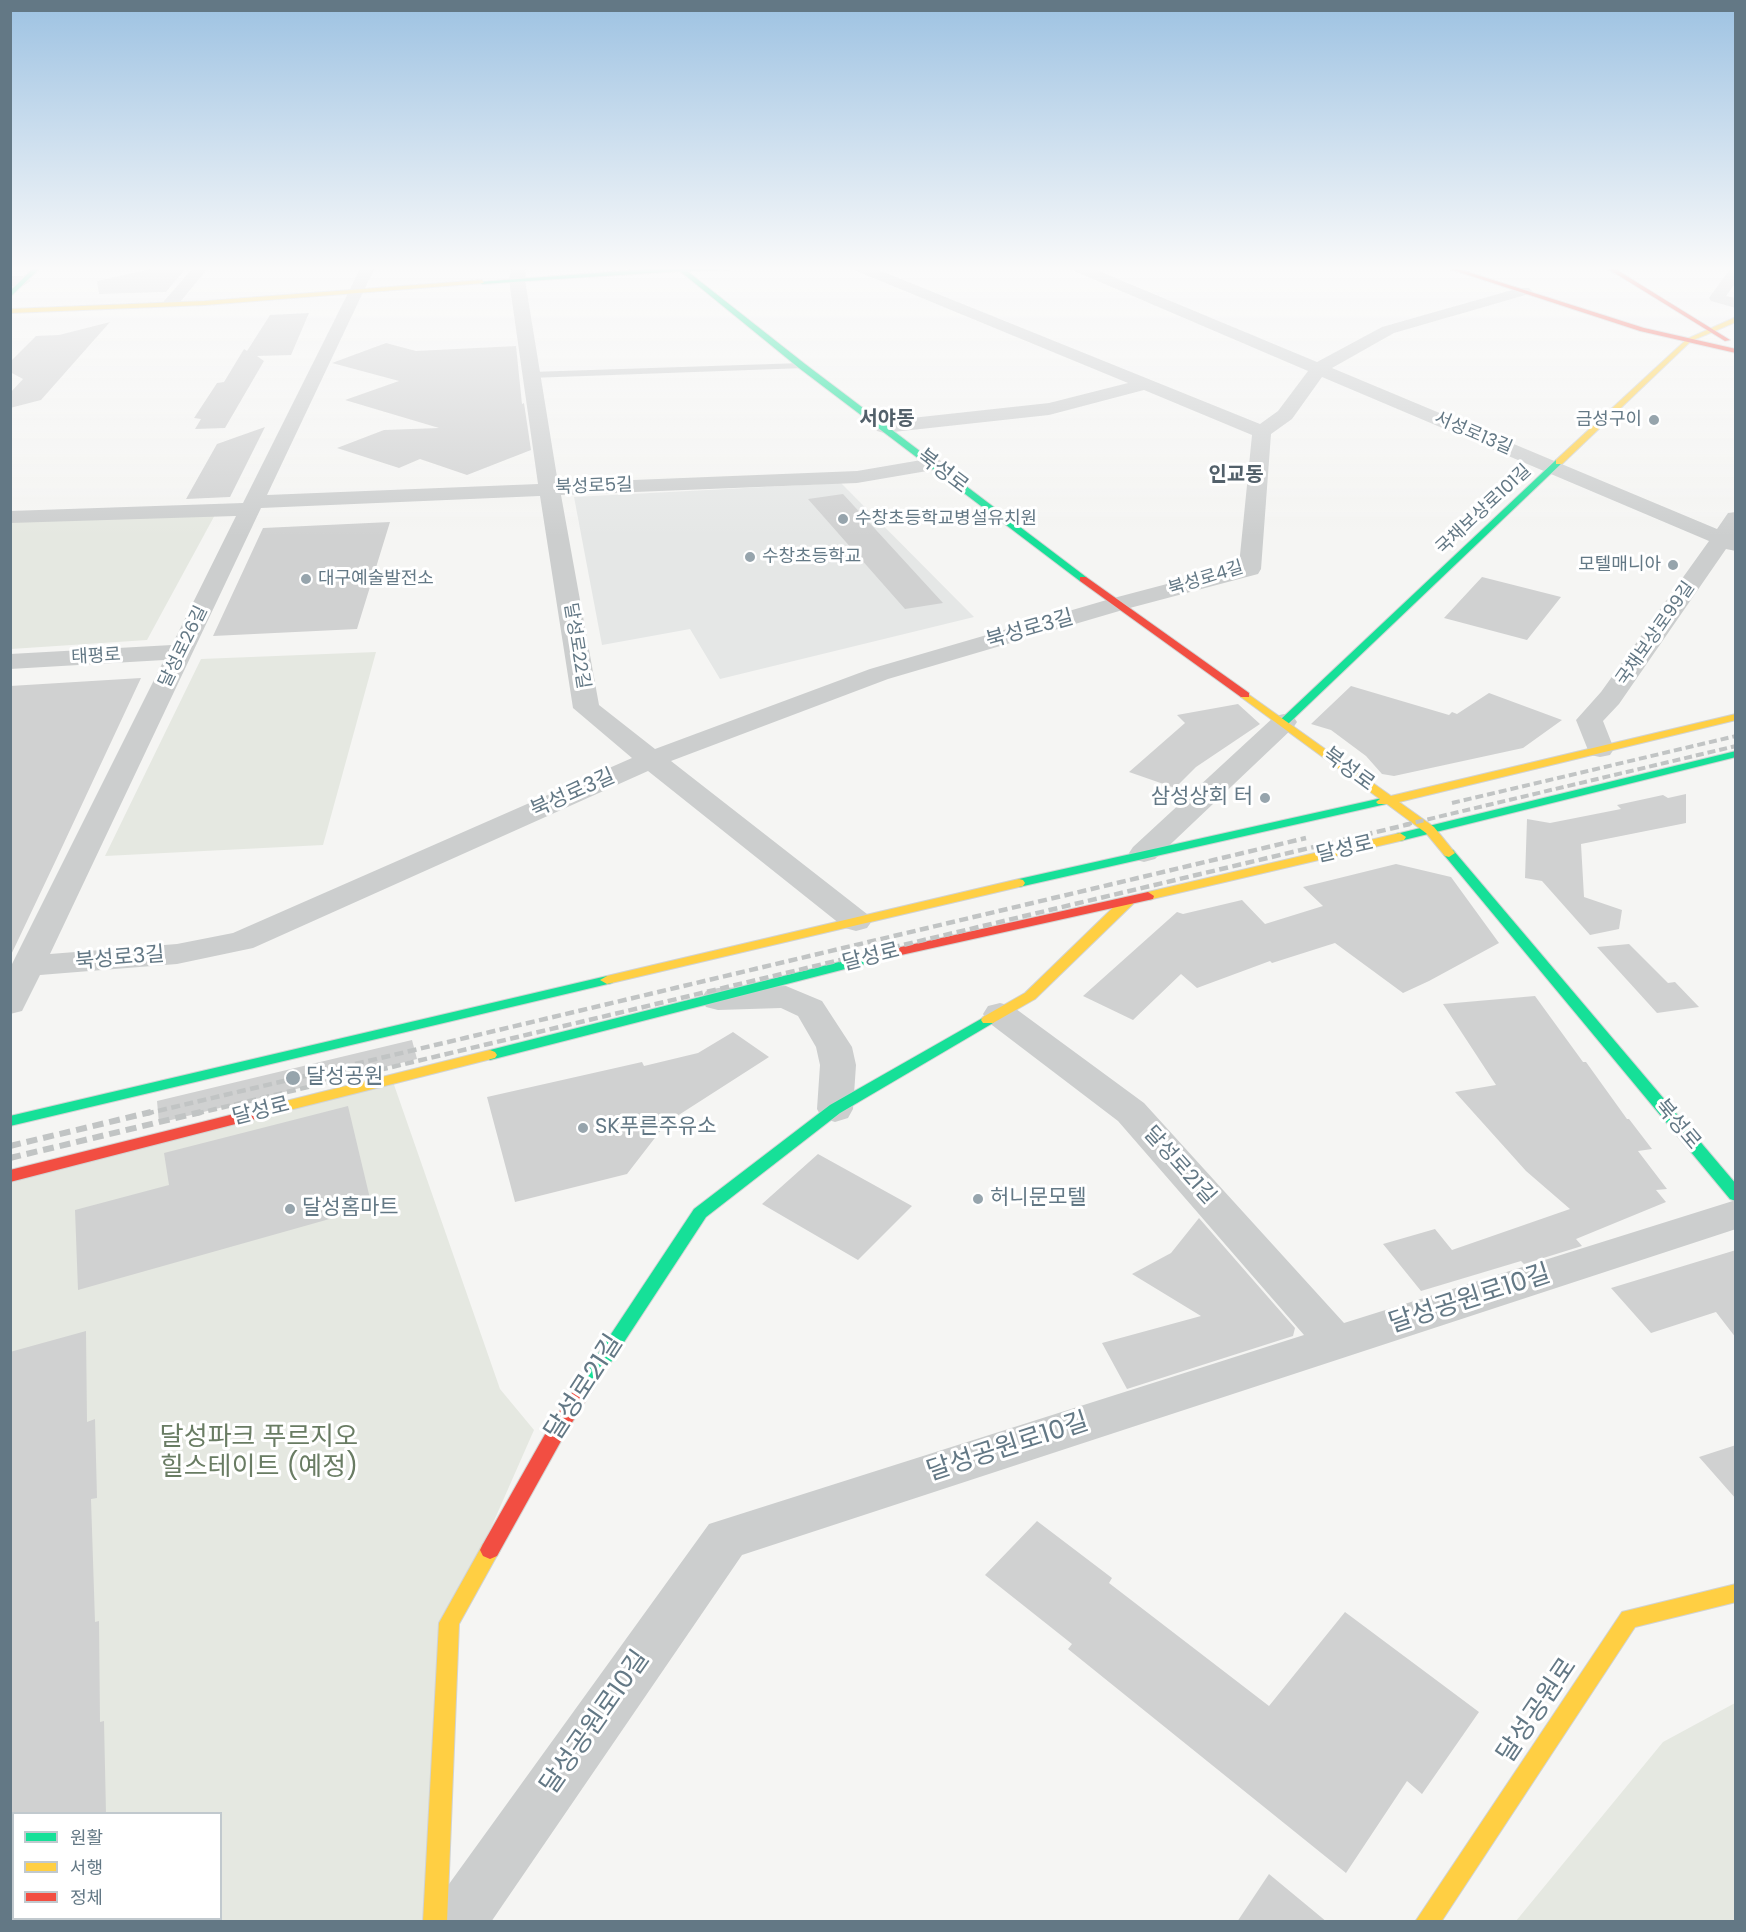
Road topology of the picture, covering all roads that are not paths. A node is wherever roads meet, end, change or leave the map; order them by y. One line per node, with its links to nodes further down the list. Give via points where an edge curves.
1 (325, 357): 17 (street, 달성로26길)
2 (528, 357): 10 (street, 달성로22길)
3 (791, 357): 8 (street, 북성로)
4 (1080, 357): 11 (street)
5 (1293, 357): 9 (street, 서성로13길)
6 (1339, 357): 9 (street)
7 (1671, 357): 15 (street, 국채보상로101길)
8 (802, 366): 10 (lane); 12 (street, 북성로)
9 (1319, 368): 13 (street, via 1285,415); 15 (street, 서성로13길)
10 (530, 375): 16 (street, 달성로22길)
11 (1146, 384): 12 (street, 북성로, via 1049,409); 13 (street)
12 (884, 427): 14 (street, 북성로)
13 (1262, 432): 21 (street, 북성로4길, via 1250,569)
14 (933, 464): 16 (street, 북성로5길, via 857,477); 21 (street, 북성로)
15 (1554, 468): 20 (street, 서성로13길); 25 (street, 국채보상로101길)
16 (549, 489): 17 (street, 북성로5길); 28 (street, 달성로22길, via 586,708)
17 (253, 506): 18 (street, 북성로5길); 22 (street, 달성로26길)
18 (10, 517)
19 (1736, 518): 20 (street, 국채보상로99길)
20 (1729, 542): 26 (street, 국채보상로99길, via 1589,720)
21 (1118, 604): 25 (street, 북성로); 28 (street, 북성로3길, via 879,674)
22 (182, 652): 23 (street, 태평로); 34 (street, 달성로26길)
23 (10, 662)
24 (1736, 717): 26 (street)
25 (1284, 722): 29 (street, 북성로); 31 (street)
26 (1600, 749): 29 (street)
27 (1736, 754): 30 (street, 달성로)
28 (651, 759): 33 (street, 달성로22길); 34 (street, 북성로3길, via 242,941 177,954)
29 (1389, 800): 30 (street, 북성로); 31 (street)
30 (1430, 830): 32 (street, 달성로); 41 (street, 북성로)
31 (1144, 853): 33 (street)
32 (1128, 902): 35 (street, 달성로, via 896,952); 37 (street, 달성로21길, via 1030,996)
33 (856, 921): 39 (street)
34 (29, 966): 36 (street, 달성로26길)
35 (704, 1000): 38 (street, via 786,997 810,1009 834,1047 838,1065); 40 (street, 달성로)
36 (10, 1003)
37 (1000, 1014): 38 (street, 달성로21길); 43 (street, 달성로21길, via 1131,1112)
38 (835, 1109): 45 (street, 달성로21길, via 700,1213 559,1427 448,1623)
39 (10, 1121)
40 (10, 1176)
41 (1736, 1196)
42 (1736, 1214): 43 (street, 달성공원로10길)
43 (1336, 1343): 46 (street, 달성공원로10길, via 726,1539)
44 (1736, 1593): 47 (street, 달성공원로, via 1629,1619)
45 (435, 1922)
46 (456, 1922)
47 (1427, 1922)

